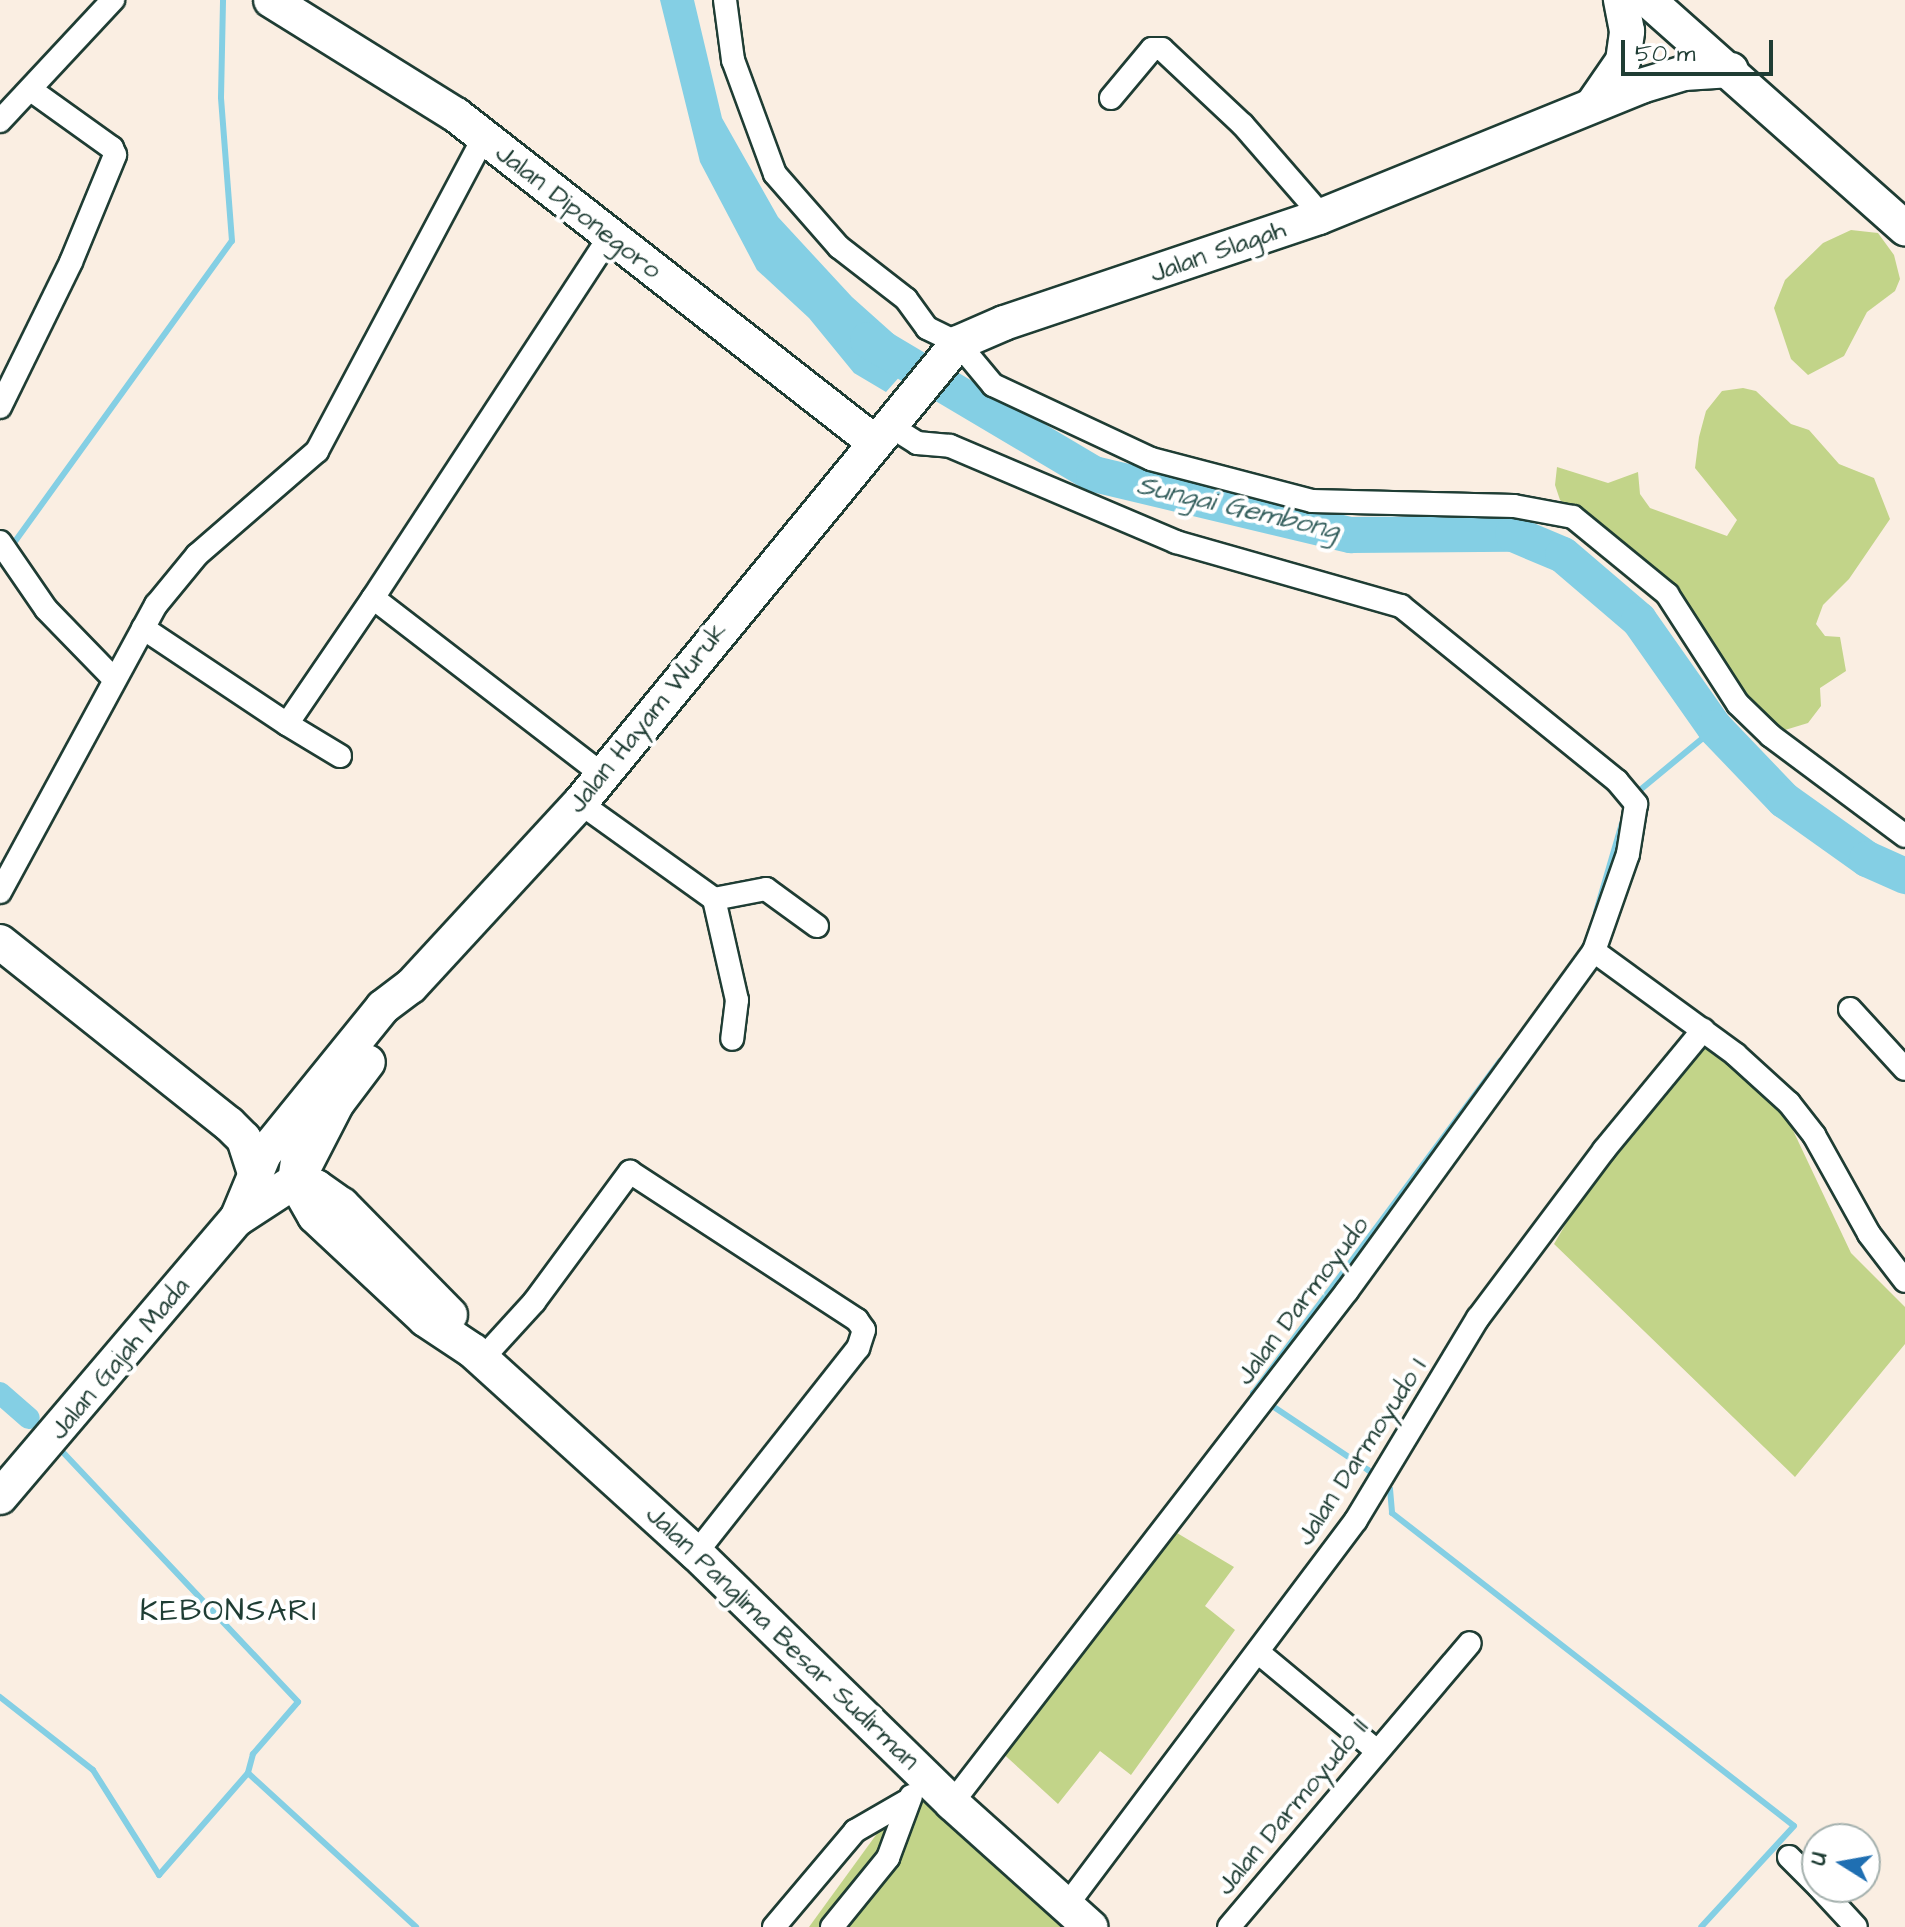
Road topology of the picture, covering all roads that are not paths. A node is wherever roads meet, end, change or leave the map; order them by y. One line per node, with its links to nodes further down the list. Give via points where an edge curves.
1 (113, 0): 7 (street)
2 (271, 0): 11 (main road, Jalan Diponegoro)
3 (725, 0): 15 (street, via 733,60 775,174 839,247 906,299 927,328)
4 (1621, 0): 9 (main road, via 1627,31 1623,61)
5 (1648, 0): 6 (main road)
6 (1731, 70): 9 (main road, Jalan Slagah, via 1684,73); 12 (main road)
7 (31, 90): 10 (street); 16 (street, via 115,152 71,262)
8 (1111, 98): 13 (street, via 1152,49 1162,49 1243,125)
9 (1594, 103): 13 (main road, Jalan Slagah)
10 (0, 121)
11 (484, 137): 14 (main road, Jalan Diponegoro); 20 (street, via 317,451 197,555)
12 (1901, 215)
13 (1322, 216): 15 (main road, Jalan Slagah, via 983,330)
14 (609, 237): 17 (main road, Jalan Diponegoro); 19 (street)
15 (954, 347): 17 (main road, Jalan Slagah); 26 (street, via 993,385 1151,459 1220,479 1312,501 1514,506 1573,517 1667,594 1738,704)
16 (0, 407)
17 (885, 427): 24 (main road, Jalan Hayam Wuruk); 31 (street, Jalan Darmoyudo, via 917,443 950,446 1176,542 1391,601 1418,616 1633,798 1628,854)
18 (0, 542): 21 (street, via 46,609)
19 (373, 598): 22 (street); 24 (street)
20 (143, 628): 21 (street); 22 (street)
21 (113, 678): 27 (street)
22 (287, 724): 23 (street)
23 (340, 756)
24 (603, 775): 25 (main road, Jalan Hayam Wuruk)
25 (580, 803): 28 (street); 32 (main road, Jalan Hayam Wuruk)
26 (1905, 836)
27 (0, 892)
28 (714, 899): 29 (street, via 766,889); 35 (street, via 737,1000)
29 (817, 926)
30 (0, 942): 37 (main road, Jalan Panglima Besar Sudirman)
31 (1594, 951): 34 (street); 49 (street, Jalan Darmoyudo, via 1263,1400)
32 (411, 986): 37 (main road, Jalan Hayam Wuruk, via 383,1007 307,1104); 37 (main road, Jalan Hayam Wuruk, via 401,1017 337,1103)
33 (1850, 1009): 36 (street)
34 (1703, 1030): 40 (street, via 1789,1103 1814,1135 1869,1234); 45 (street, Jalan Darmoyudo I, via 1604,1150 1478,1318 1380,1480)
35 (732, 1039)
36 (1905, 1069)
37 (279, 1157): 38 (main road, Jalan Panglima Besar Sudirman, via 316,1187); 39 (main road)
38 (334, 1216): 39 (main road); 41 (main road, Jalan Panglima Besar Sudirman, via 445,1307)
39 (237, 1219): 42 (main road, Jalan Gajah Mada)
40 (1905, 1281)
41 (477, 1355): 43 (main road, Jalan Panglima Besar Sudirman); 43 (street, via 534,1302 630,1172 857,1320 864,1330 858,1348)
42 (0, 1497)
43 (696, 1553): 47 (main road, Jalan Panglima Besar Sudirman)
44 (1470, 1643): 46 (street, Jalan Darmoyudo II)
45 (1259, 1653): 46 (street); 53 (street, Jalan Darmoyudo I)
46 (1376, 1750): 56 (street, Jalan Darmoyudo II)
47 (927, 1777): 48 (street); 49 (main road, Jalan Panglima Besar Sudirman)
48 (905, 1802): 54 (street, via 855,1831); 55 (street, via 888,1858)
49 (952, 1803): 53 (main road, Jalan Panglima Besar Sudirman)
50 (1789, 1857): 51 (street)
51 (1801, 1869)
52 (1834, 1903): 57 (street)
53 (1078, 1916)
54 (774, 1927)
55 (832, 1927)
56 (1229, 1927)
57 (1856, 1927)

